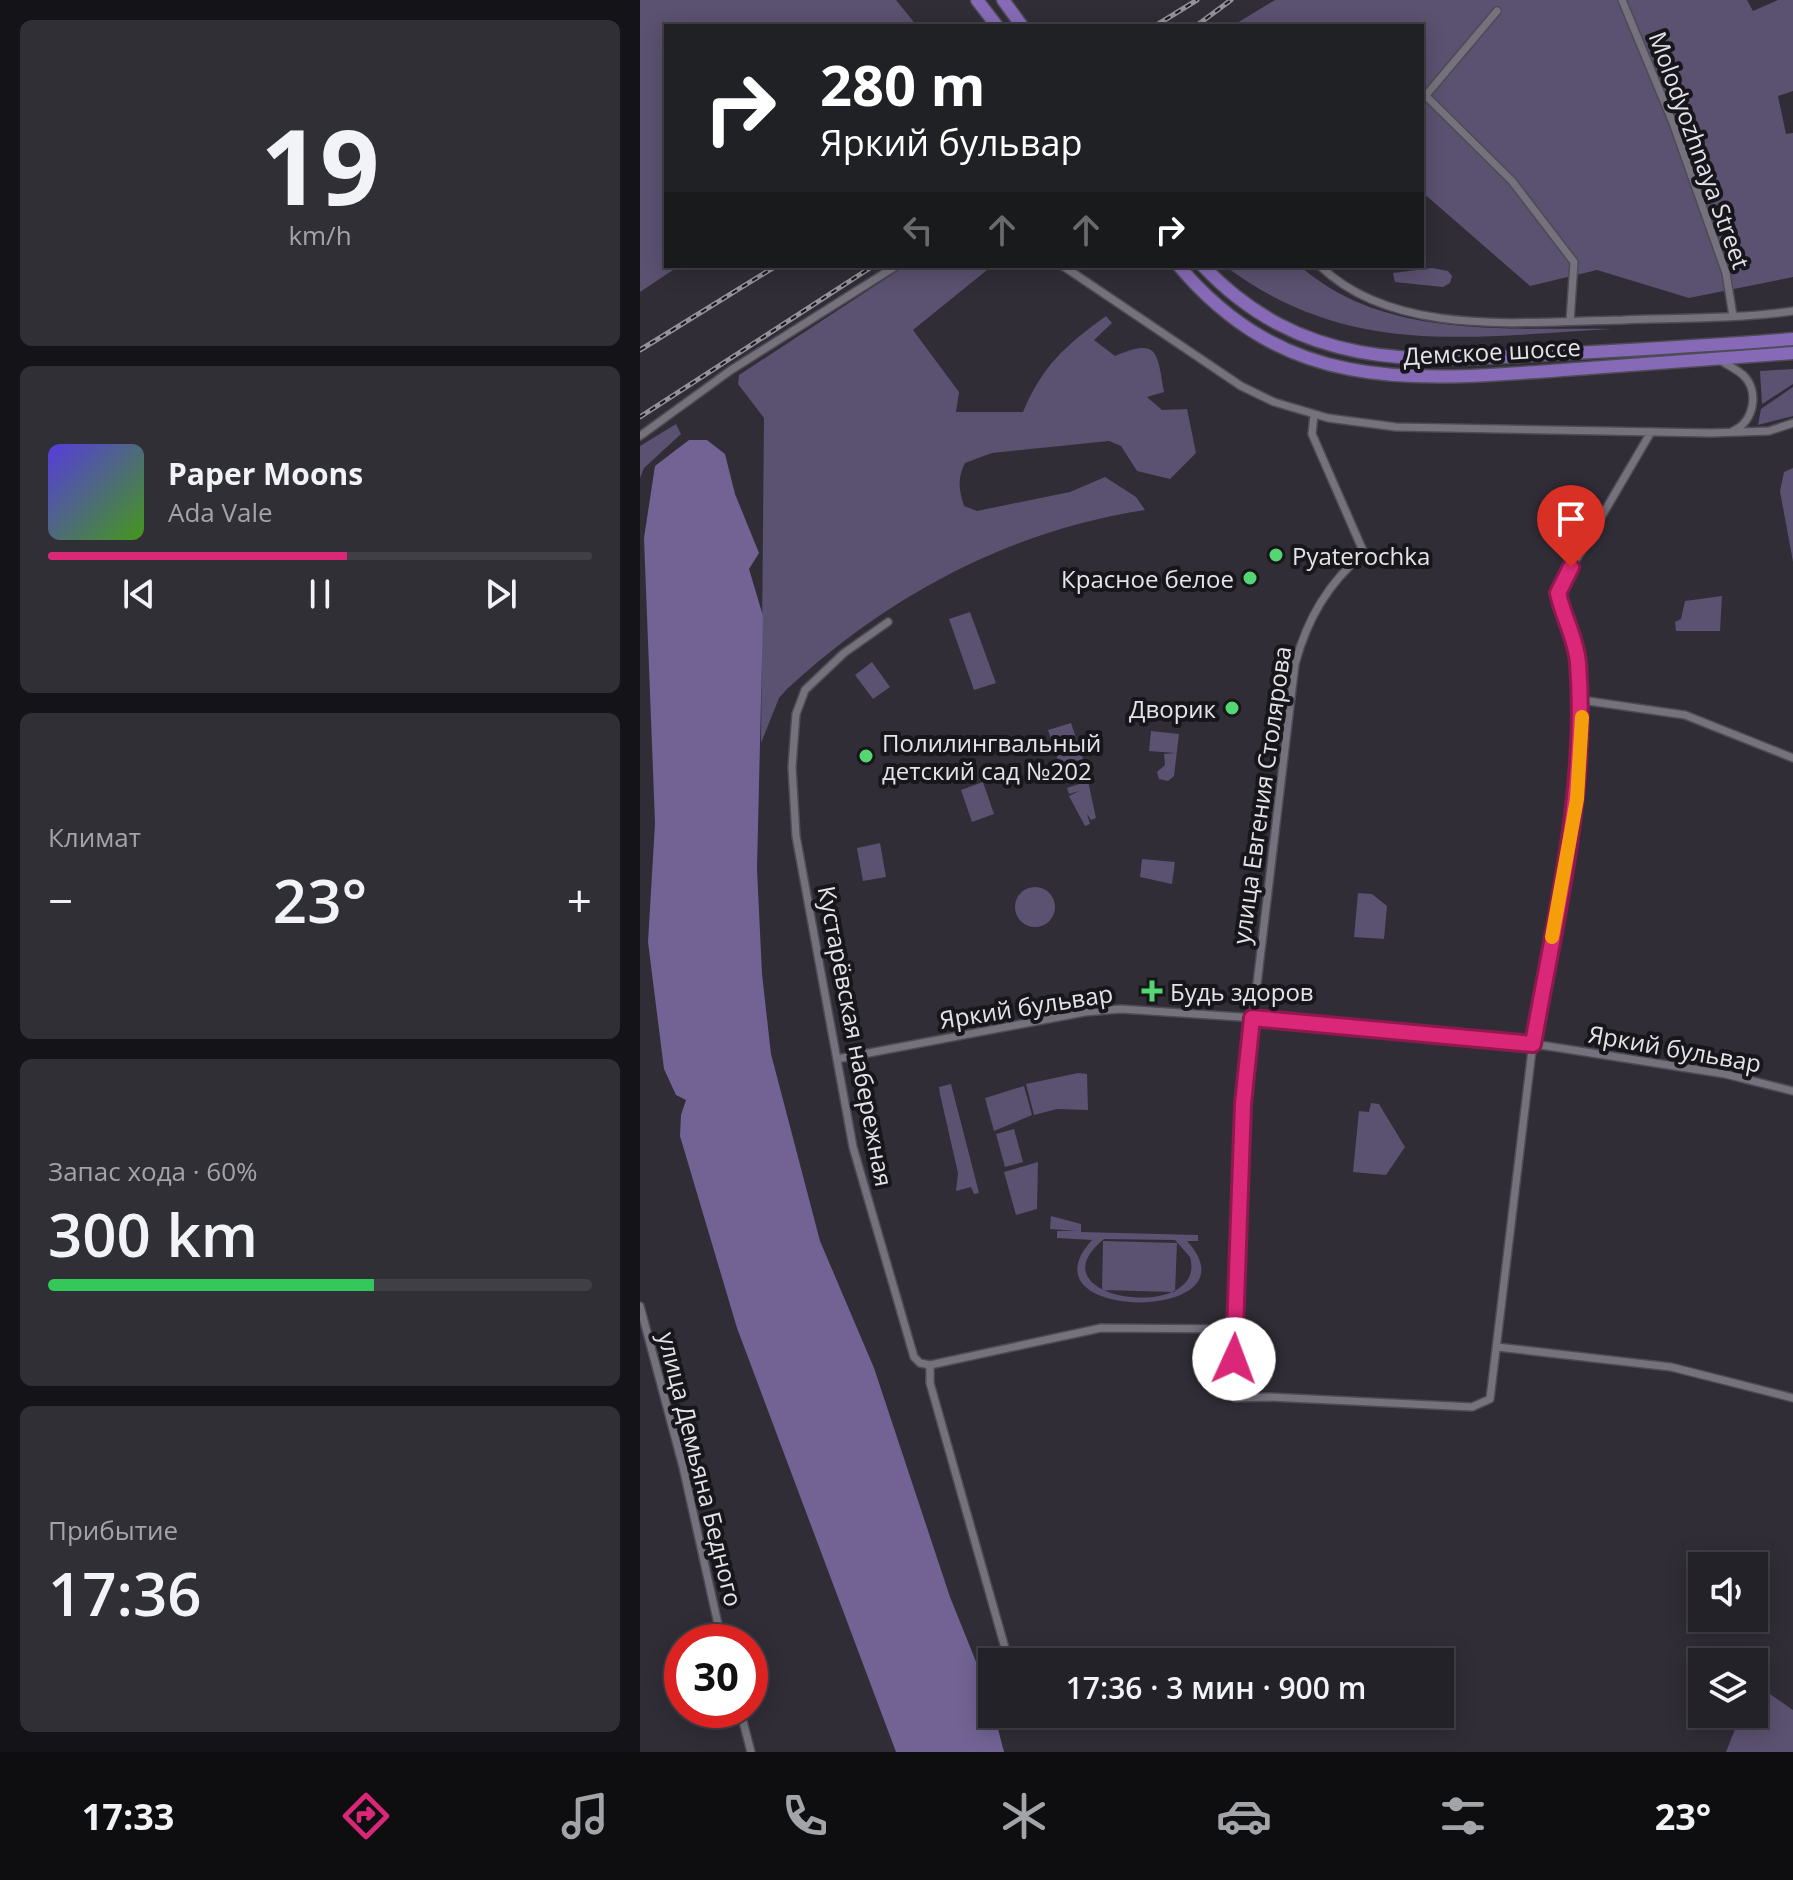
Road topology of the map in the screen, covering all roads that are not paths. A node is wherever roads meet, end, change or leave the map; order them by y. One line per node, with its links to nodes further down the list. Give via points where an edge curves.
1 (977, 0): 5 (main road)
2 (1003, 0): 6 (main road)
3 (1622, 0): 14 (street, Molodyozhnaya Street, via 1722,260)
4 (1497, 11): 7 (street)
5 (995, 24)
6 (1021, 24)
7 (1424, 93): 15 (street, via 1512,181 1574,262)
8 (893, 268): 23 (street, via 731,370)
9 (1066, 268): 19 (street, via 1241,386)
10 (1181, 268): 18 (main road, Демское шоссе, via 1208,299 1246,328 1353,371 1430,378)
11 (1205, 268): 16 (main road, Демское шоссе, via 1254,310 1292,332 1376,357 1442,360)
12 (1323, 268): 15 (street, via 1356,292 1414,312 1494,321)
13 (1793, 311): 14 (street)
14 (1733, 316): 15 (street)
15 (1570, 321)
16 (1793, 339)
17 (1793, 353): 18 (main road, Демское шоссе)
18 (1718, 359): 22 (street, via 1744,376 1753,404 1737,431)
19 (1314, 415): 21 (street, via 1396,427); 27 (street, улица Евгения Столярова, via 1312,434 1364,553 1318,605 1295,664)
20 (1793, 423): 22 (street, via 1769,431)
21 (1651, 432): 22 (street); 25 (street, via 1559,589 1577,651)
22 (1711, 433)
23 (640, 436)
24 (888, 622): 29 (street, Кустарёвская набережная, via 815,679 796,714 795,826)
25 (1581, 700): 26 (street, via 1685,715); 28 (street, via 1577,799)
26 (1793, 758)
27 (1252, 1018): 28 (street, Яркий бульвар); 29 (street, Яркий бульвар, via 1104,1010); 32 (street, улица Евгения Столярова, via 1243,1104)
28 (1533, 1044): 30 (street, Яркий бульвар, via 1725,1074); 33 (street)
29 (837, 1059): 34 (street, Кустарёвская набережная, via 854,1150 914,1357)
30 (1793, 1091)
31 (640, 1306): 36 (street, улица Демьяна Бедного)
32 (1236, 1329): 33 (street, улица Евгения Столярова, via 1235,1398 1483,1405 1491,1394); 34 (street, via 1101,1328)
33 (1497, 1347): 35 (street, via 1671,1367)
34 (930, 1365): 37 (street, Кустарёвская набережная, via 930,1383)
35 (1793, 1398)
36 (718, 1624)
37 (1005, 1648)
38 (745, 1728): 39 (street)
39 (751, 1752)

